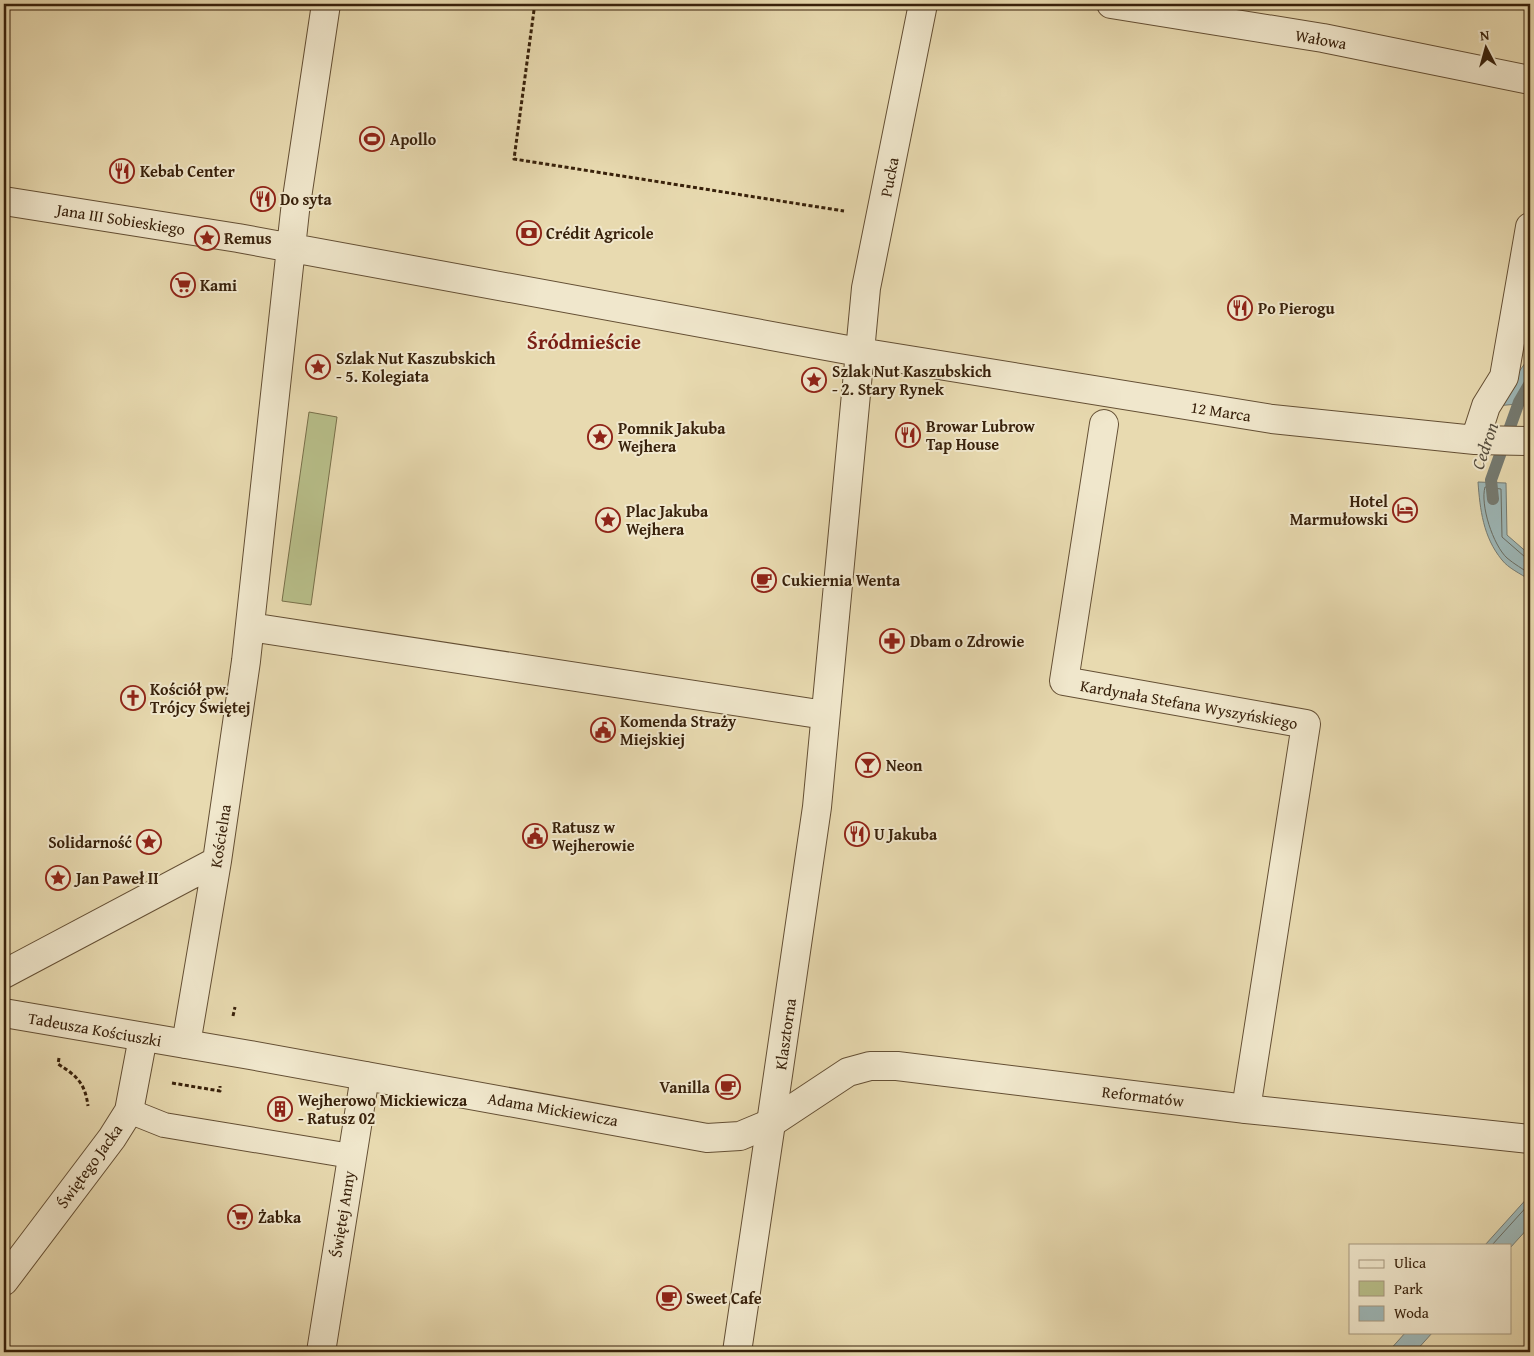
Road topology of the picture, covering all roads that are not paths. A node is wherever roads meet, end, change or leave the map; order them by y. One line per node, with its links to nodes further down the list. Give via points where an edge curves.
1 (326, 4): 7 (street)
2 (923, 4): 8 (street, Pucka, via 866,288)
3 (1111, 4): 4 (street, Wałowa, via 1322,38)
4 (1530, 80)
5 (4, 201): 7 (street, Jana III Sobieskiego)
6 (1530, 228): 10 (street, via 1504,377 1486,406)
7 (290, 248): 8 (street); 12 (street)
8 (859, 352): 9 (street, 12 Marca); 13 (street)
9 (1109, 393): 10 (street, 12 Marca, via 1272,419); 20 (street, Kardynała Stefana Wyszyńskiego, via 1064,681 1306,724)
10 (1475, 440): 11 (street, 12 Marca)
11 (1528, 442)
12 (250, 627): 13 (street); 14 (street, Kościelna)
13 (825, 715): 22 (street, Klasztorna, via 817,807)
14 (217, 861): 15 (street); 18 (street, Kościelna)
15 (4, 974)
16 (4, 1013): 17 (street, Tadeusza Kościuszki)
17 (144, 1037): 18 (street, Tadeusza Kościuszki); 21 (street, Świętego Jacka)
18 (186, 1044): 19 (street, Adama Mickiewicza)
19 (365, 1076): 22 (street, Adama Mickiewicza, via 707,1138 740,1136); 24 (street, Świętej Anny)
20 (1246, 1109): 22 (street, Reformatów, via 897,1066 870,1066 848,1072); 23 (street, Reformatów)
21 (129, 1111): 24 (lane, via 164,1125); 25 (street, Świętego Jacka)
22 (771, 1123): 27 (street, Klasztorna)
23 (1530, 1139)
24 (351, 1156): 26 (street, Świętej Anny)
25 (4, 1281)
26 (320, 1352)
27 (737, 1352)

